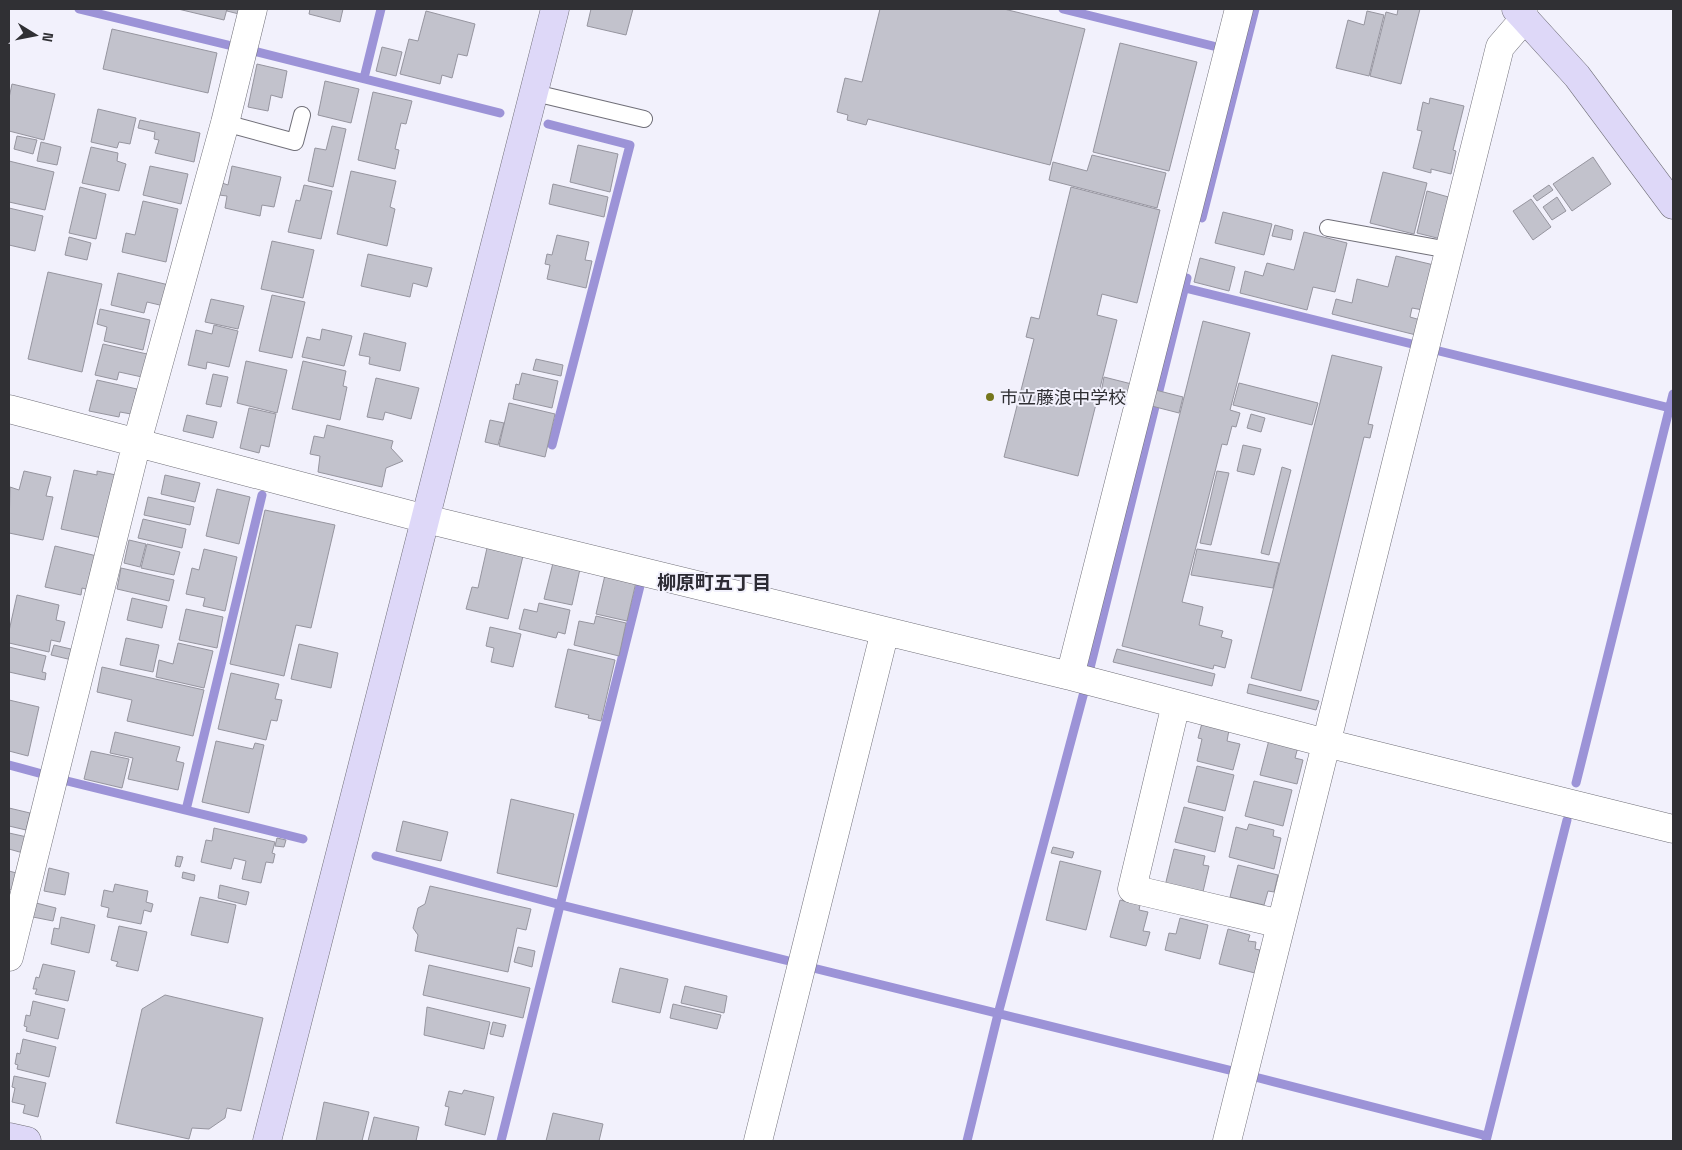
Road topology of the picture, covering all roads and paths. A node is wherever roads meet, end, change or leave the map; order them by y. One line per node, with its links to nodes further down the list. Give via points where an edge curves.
1 (253, 9): 8 (street)
2 (555, 9): 5 (street)
3 (1239, 9): 16 (street)
4 (1520, 13): 9 (street, via 1577,76); 11 (street, via 1500,47)
5 (535, 92): 7 (lane); 14 (street)
6 (302, 115): 8 (lane, via 295,142)
7 (644, 119)
8 (225, 123): 13 (street)
9 (1673, 205)
10 (1328, 228): 11 (lane)
11 (1449, 250): 18 (street)
12 (9, 409): 13 (street)
13 (137, 442): 14 (street); 21 (street)
14 (426, 519): 15 (street); 24 (street)
15 (885, 630): 16 (street); 25 (street)
16 (1070, 676): 17 (street)
17 (1176, 704): 18 (street); 20 (street, via 1132,889)
18 (1326, 743): 19 (street); 20 (street)
19 (1673, 829)
20 (1281, 924): 26 (street)
21 (9, 957)
22 (9, 1137): 23 (street)
23 (27, 1141)
24 (267, 1141)
25 (758, 1141)
26 (1227, 1141)

